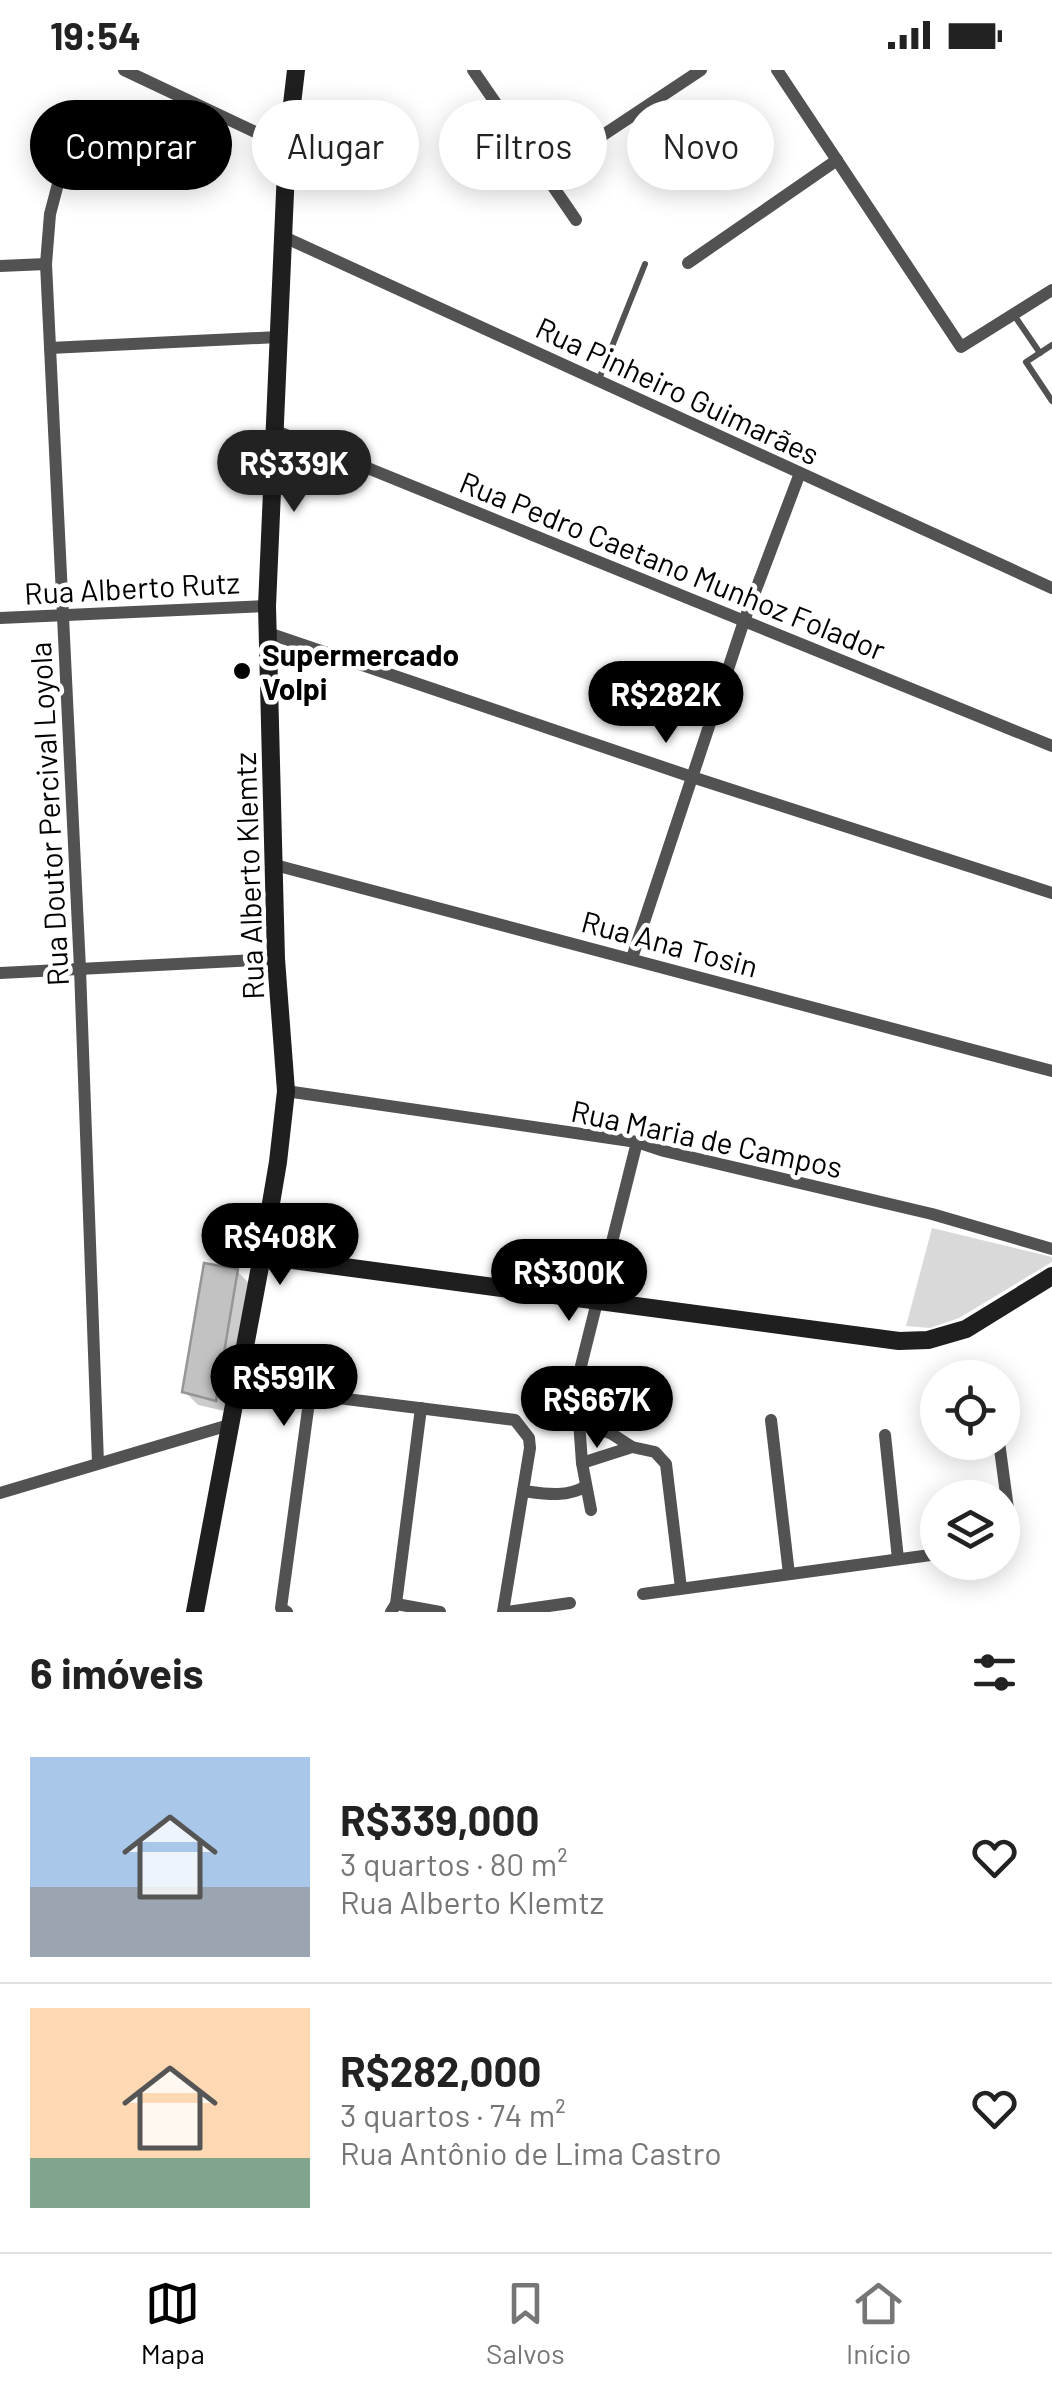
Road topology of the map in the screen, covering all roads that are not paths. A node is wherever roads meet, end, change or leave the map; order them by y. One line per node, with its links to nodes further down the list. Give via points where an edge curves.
1 (124, 70): 8 (street)
2 (296, 70): 6 (street, Rua Alberto Klemtz)
3 (473, 70): 7 (street)
4 (701, 70): 9 (street)
5 (777, 70): 10 (street)
6 (292, 100)
7 (493, 100)
8 (252, 130)
9 (607, 133)
10 (837, 160): 16 (street); 21 (street, via 962,347)
11 (56, 190): 17 (street, Rua Doutor Percival Loyola)
12 (286, 190): 15 (street, Rua Alberto Klemtz)
13 (555, 190): 14 (street)
14 (576, 220)
15 (284, 238): 22 (street, Rua Alberto Klemtz); 26 (street, Rua Pinheiro Guimarães)
16 (688, 263)
17 (46, 264): 19 (street); 24 (street, Rua Doutor Percival Loyola)
18 (645, 264): 26 (lane)
19 (0, 266)
20 (1052, 290): 21 (street)
21 (1014, 314): 25 (lane)
22 (278, 337): 24 (street); 28 (street, Rua Alberto Klemtz)
23 (1052, 344): 25 (lane)
24 (50, 348): 32 (street, Rua Doutor Percival Loyola)
25 (1040, 353): 27 (lane, via 1026,362)
26 (598, 381): 29 (street, Rua Pinheiro Guimarães)
27 (1052, 401)
28 (274, 430): 31 (street, Rua Alberto Klemtz); 34 (street, Rua Pedro Caetano Munhoz Folador)
29 (800, 473): 30 (street, Rua Pinheiro Guimarães); 34 (street)
30 (1052, 588)
31 (267, 606): 32 (street, Rua Alberto Rutz); 35 (street, Rua Alberto Klemtz)
32 (63, 615): 33 (street, Rua Alberto Rutz); 42 (street, Rua Doutor Percival Loyola)
33 (0, 618)
34 (744, 621): 36 (street, Rua Pedro Caetano Munhoz Folador); 37 (street)
35 (268, 634): 37 (street); 38 (street, Rua Alberto Klemtz)
36 (1052, 746)
37 (692, 777): 39 (street); 40 (street)
38 (275, 865): 40 (street, Rua Ana Tosin); 41 (street, Rua Alberto Klemtz)
39 (1052, 893)
40 (632, 958): 44 (street, Rua Ana Tosin)
41 (276, 959): 42 (street); 45 (street, Rua Alberto Klemtz)
42 (80, 969): 43 (street); 57 (street, Rua Doutor Percival Loyola)
43 (0, 973)
44 (1052, 1071)
45 (286, 1092): 46 (street, Rua Maria de Campos); 48 (street, Rua Alberto Klemtz)
46 (637, 1142): 47 (street, Rua Maria de Campos); 50 (street)
47 (1052, 1249)
48 (262, 1256): 50 (street); 54 (street, Rua Alberto Klemtz)
49 (1052, 1276): 50 (street, via 966,1328 928,1340)
50 (597, 1302): 53 (street, via 581,1366)
51 (421, 1408): 60 (street, via 515,1420 529,1438); 69 (street); 71 (street, via 322,1396 308,1402 281,1608)
52 (771, 1420): 65 (street)
53 (579, 1421): 56 (street); 58 (street)
54 (229, 1425): 57 (street); 70 (street, Rua Alberto Klemtz)
55 (886, 1434): 64 (street)
56 (632, 1447): 58 (street); 66 (street, via 655,1452 666,1464)
57 (98, 1464): 61 (street)
58 (582, 1464): 59 (street)
59 (586, 1486): 60 (street, via 570,1493); 62 (street)
60 (523, 1491): 73 (street)
61 (0, 1493)
62 (591, 1510)
63 (920, 1556): 64 (street)
64 (898, 1559): 65 (street)
65 (788, 1574): 66 (street)
66 (680, 1588): 67 (street)
67 (643, 1594)
68 (570, 1603): 73 (street)
69 (393, 1608): 72 (street)
70 (195, 1612)
71 (287, 1612)
72 (440, 1612)
73 (505, 1612)

